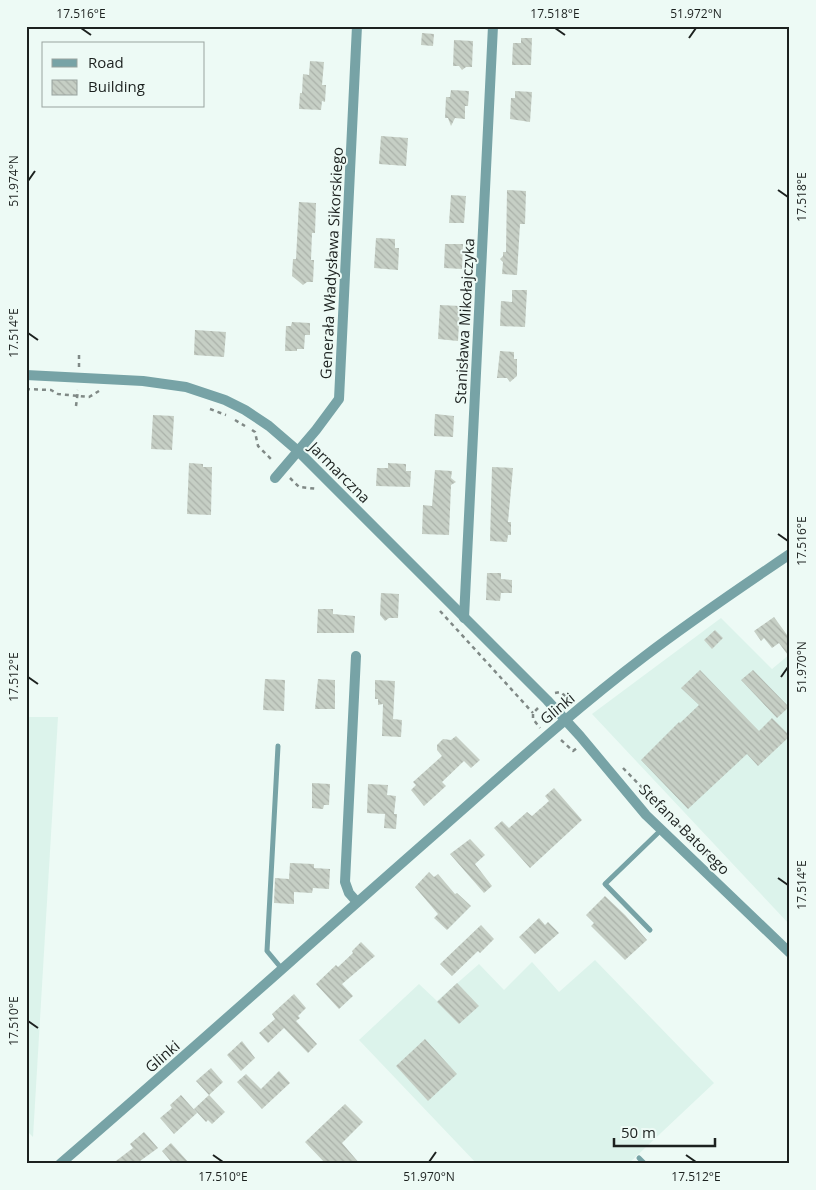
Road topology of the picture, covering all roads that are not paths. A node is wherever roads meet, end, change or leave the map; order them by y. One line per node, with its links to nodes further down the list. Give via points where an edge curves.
1 (357, 26): 4 (street, Generała Władysława Sikorskiego, via 339,399)
2 (494, 26): 7 (street, Stanisława Mikołajczyka)
3 (26, 375): 4 (street, Jarmarczna, via 142,381 186,387 245,410)
4 (298, 451): 5 (street, Generała Władysława Sikorskiego); 7 (street, Jarmarczna)
5 (278, 474)
6 (790, 554): 9 (street, Glinki, via 695,618)
7 (464, 618): 9 (street, Jarmarczna)
8 (356, 656): 12 (street, via 346,882 349,893)
9 (566, 720): 11 (street, Stefana Batorego); 12 (street, Glinki)
10 (278, 746): 15 (lane, via 267,951)
11 (661, 829): 13 (lane, via 605,884); 14 (street, Stefana Batorego)
12 (357, 902): 15 (street, Glinki)
13 (650, 930)
14 (790, 952)
15 (282, 969): 17 (street, Glinki)
16 (639, 1158): 18 (lane)
17 (60, 1164)
18 (644, 1164)

